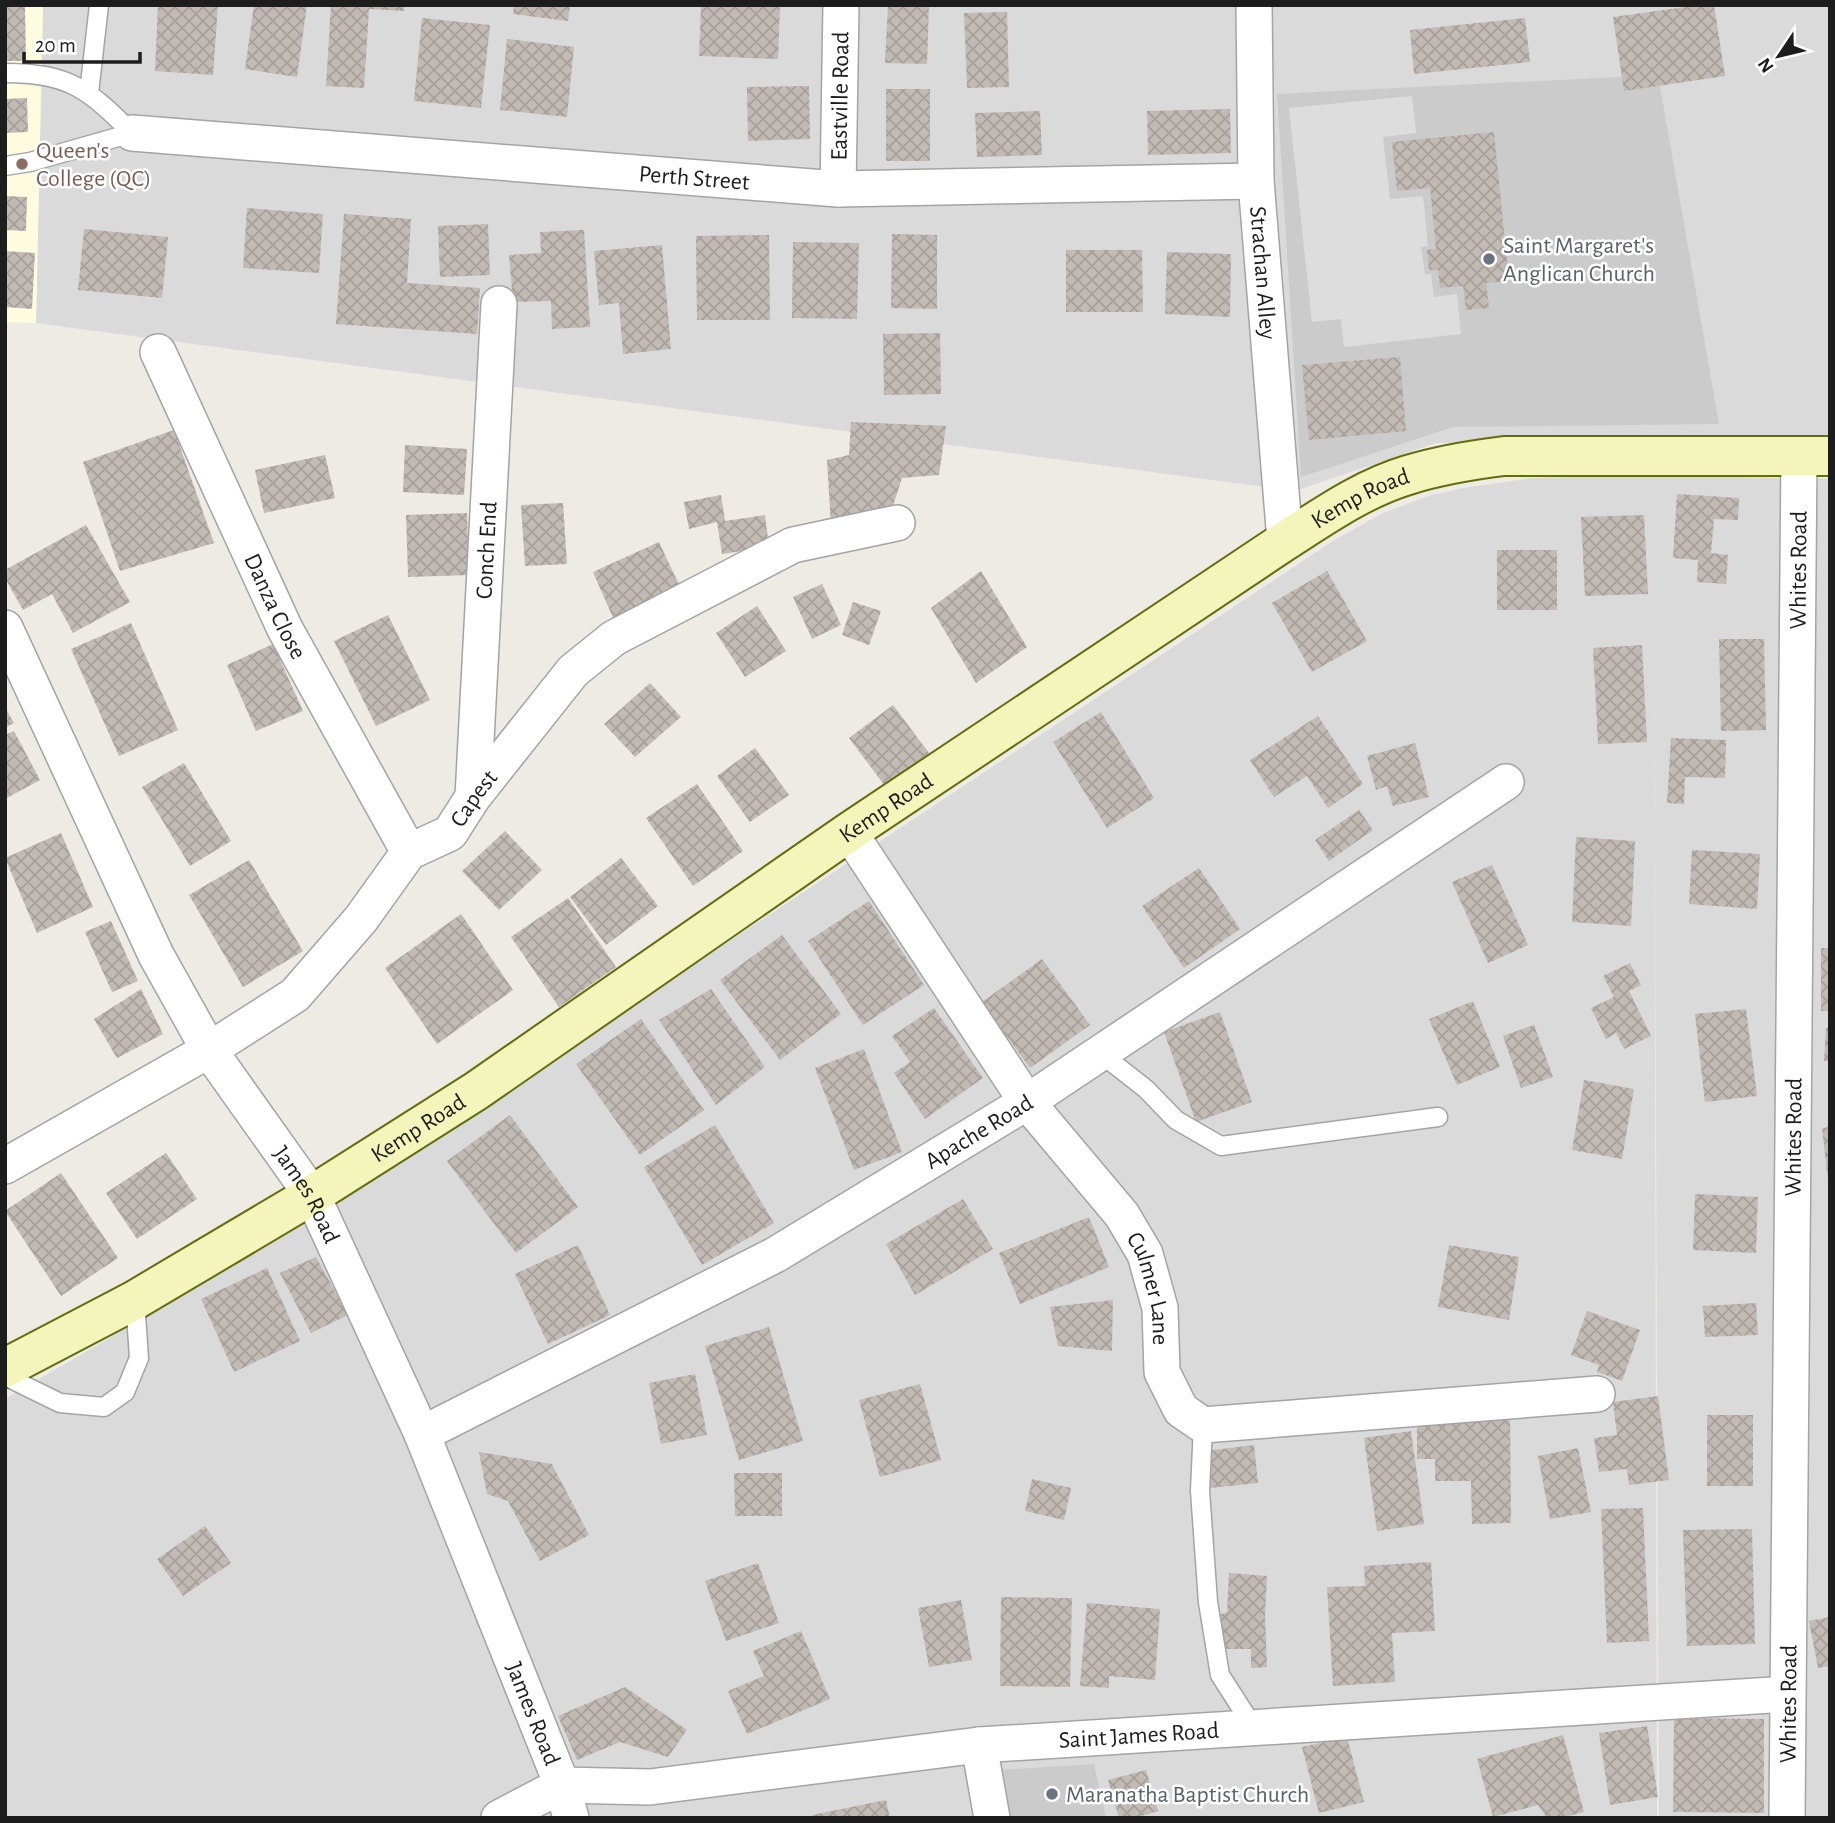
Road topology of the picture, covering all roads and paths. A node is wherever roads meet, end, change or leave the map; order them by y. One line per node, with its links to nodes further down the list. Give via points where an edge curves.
1 (99, 5): 5 (lane)
2 (841, 5): 9 (street, Eastville Road)
3 (1254, 5): 8 (street, Strachan Alley)
4 (5, 73): 5 (lane, via 49,75)
5 (89, 93): 6 (lane)
6 (132, 133): 7 (lane); 9 (street, Perth Street)
7 (5, 166)
8 (1256, 181): 9 (street, Perth Street); 14 (street, Strachan Alley)
9 (838, 189)
10 (499, 304): 17 (street, Conch End)
11 (158, 352): 19 (street, Danza Close, via 285,629)
12 (1814, 456): 14 (street, Kemp Road, via 1504,456 1458,462 1406,475 1372,490); 32 (street, Whites Road)
13 (897, 523): 17 (street, Capest, via 793,545 614,638 573,671)
14 (1284, 541): 18 (street, Kemp Road)
15 (5, 628): 20 (street, James Road, via 156,955)
16 (1506, 782): 21 (street, Apache Road)
17 (472, 797): 19 (street, Capest, via 450,833)
18 (849, 832): 22 (street, Culmer Lane); 25 (street, Kemp Road, via 476,1091)
19 (409, 852): 20 (street, Capest, via 361,919 295,995)
20 (209, 1050): 24 (street, Capest); 25 (street, James Road)
21 (1100, 1053): 22 (street, Apache Road); 23 (lane, via 1146,1089 1176,1121 1221,1146)
22 (1027, 1102): 30 (street, Culmer Lane, via 1122,1215 1145,1254 1160,1308 1162,1371 1181,1410); 31 (street, Apache Road, via 775,1255)
23 (1438, 1117)
24 (5, 1166)
25 (312, 1195): 26 (street, Kemp Road); 31 (street, James Road)
26 (135, 1300): 27 (street, Kemp Road); 28 (lane, via 139,1358 125,1392 104,1407 60,1403)
27 (5, 1368)
28 (5, 1376)
29 (1597, 1394): 30 (street)
30 (1203, 1425): 33 (lane, via 1200,1491 1208,1602 1220,1675)
31 (422, 1434): 35 (street, James Road)
32 (1787, 1693): 33 (street, Saint James Road); 39 (street, Whites Road)
33 (1254, 1728): 34 (street, Saint James Road)
34 (979, 1745): 35 (street, Saint James Road, via 650,1787); 38 (street)
35 (562, 1784): 36 (street); 37 (street, James Road)
36 (499, 1818)
37 (571, 1818)
38 (992, 1818)
39 (1787, 1818)

